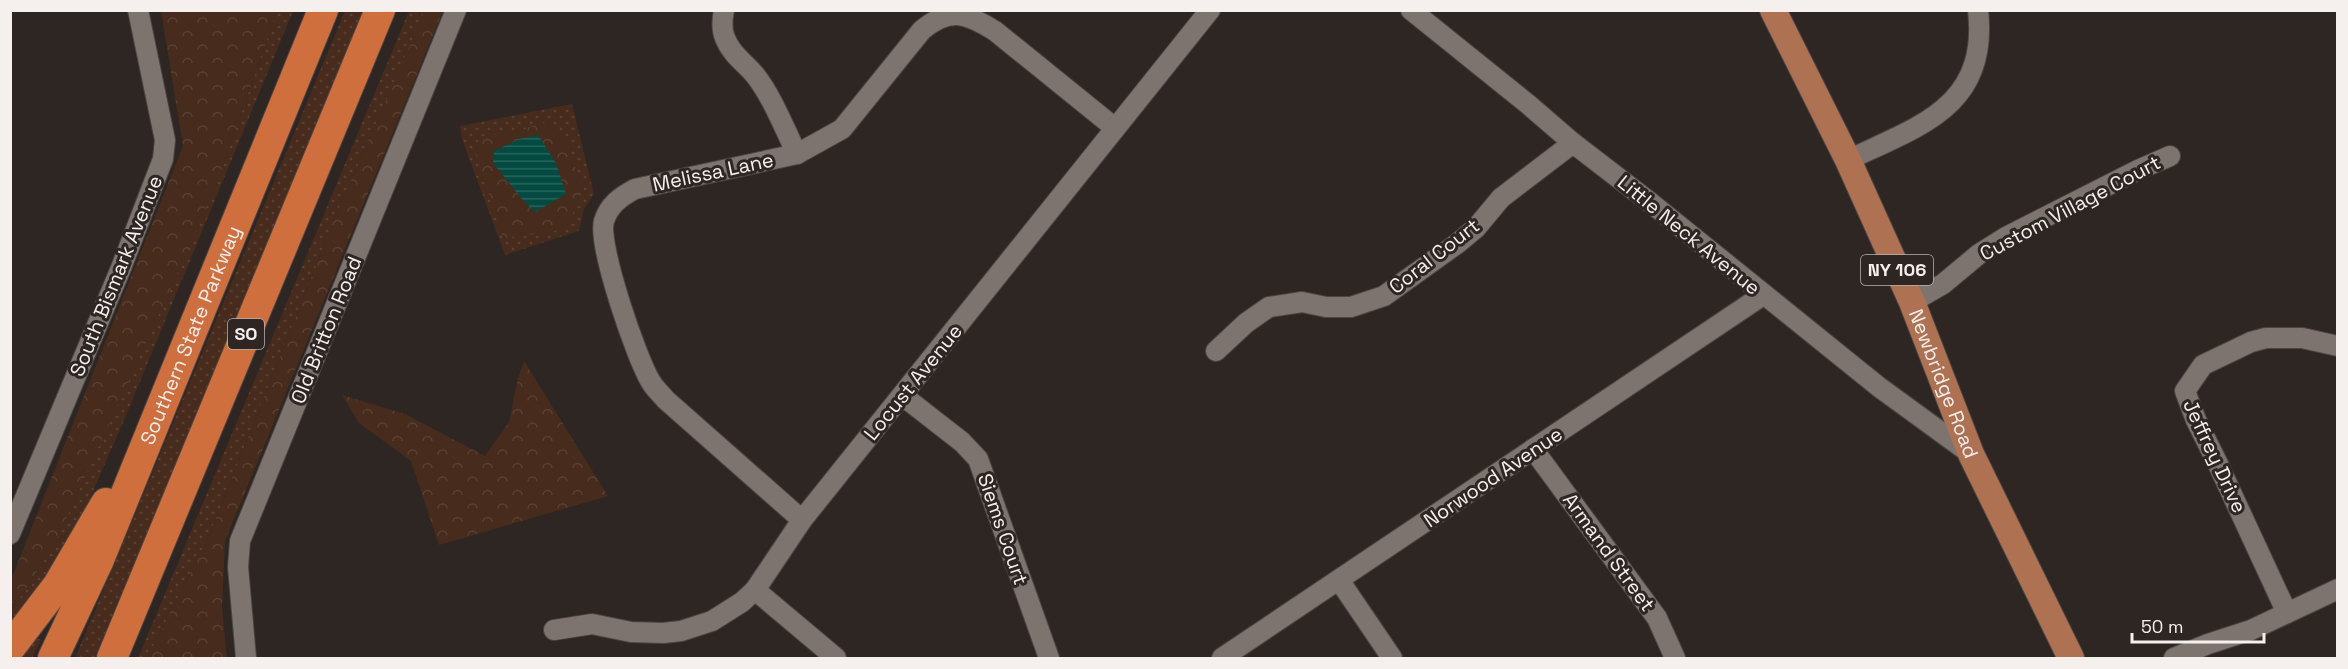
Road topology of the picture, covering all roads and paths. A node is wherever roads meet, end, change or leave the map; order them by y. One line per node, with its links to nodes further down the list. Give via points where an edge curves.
1 (138, 10): 24 (street, South Bismark Avenue, via 165,140 163,159)
2 (323, 10): 20 (highway, Southern State Parkway / SO)
3 (380, 10): 32 (highway, SO)
4 (456, 10): 33 (street, Old Britton Road, via 240,541 238,567)
5 (724, 10): 12 (street, via 722,23 729,48 769,96)
6 (1210, 10): 10 (street, Locust Avenue)
7 (1411, 10): 11 (street, Little Neck Avenue)
8 (1773, 10): 14 (main road, Newbridge Road / NY 106)
9 (1978, 10): 14 (street, via 1977,50 1972,69 1945,110)
10 (1115, 128): 12 (street, Melissa Lane, via 995,31 975,19 950,14 935,19 922,30 842,129); 19 (street, Locust Avenue)
11 (1573, 143): 15 (street, Little Neck Avenue); 18 (street, Coral Court, via 1501,198 1458,243 1384,296 1351,308 1302,302 1269,307)
12 (797, 154): 23 (street, Melissa Lane, via 635,189 610,208 602,232 606,255 651,382 666,400)
13 (2170, 156): 16 (street, Custom Village Court, via 2006,237)
14 (1848, 160): 16 (main road, Newbridge Road / NY 106)
15 (1764, 295): 21 (street, Norwood Avenue); 22 (street, Little Neck Avenue)
16 (1912, 302): 22 (main road, Newbridge Road / NY 106)
17 (2337, 346): 28 (street, Jeffrey Drive, via 2302,338 2251,342 2203,365 2185,391)
18 (1216, 351)
19 (903, 396): 23 (street, Locust Avenue); 35 (street, Siems Court, via 978,459)
20 (152, 429): 30 (highway, via 58,585); 31 (highway, Southern State Parkway / SO, via 98,562)
21 (1533, 449): 25 (street, Norwood Avenue); 38 (street, Armand Street, via 1658,618)
22 (1971, 454): 39 (main road, Newbridge Road / NY 106)
23 (802, 520): 27 (street, Locust Avenue)
24 (10, 534)
25 (1339, 580): 36 (street, Norwood Avenue); 37 (street)
26 (2337, 589): 28 (street)
27 (755, 590): 29 (street, Locust Avenue, via 726,614 681,631 647,633 584,624); 34 (street)
28 (2287, 613): 40 (street)
29 (554, 630)
30 (11, 647)
31 (53, 658)
32 (112, 658)
33 (246, 658)
34 (836, 658)
35 (1049, 658)
36 (1222, 658)
37 (1392, 658)
38 (1675, 658)
39 (2071, 658)
40 (2174, 658)

